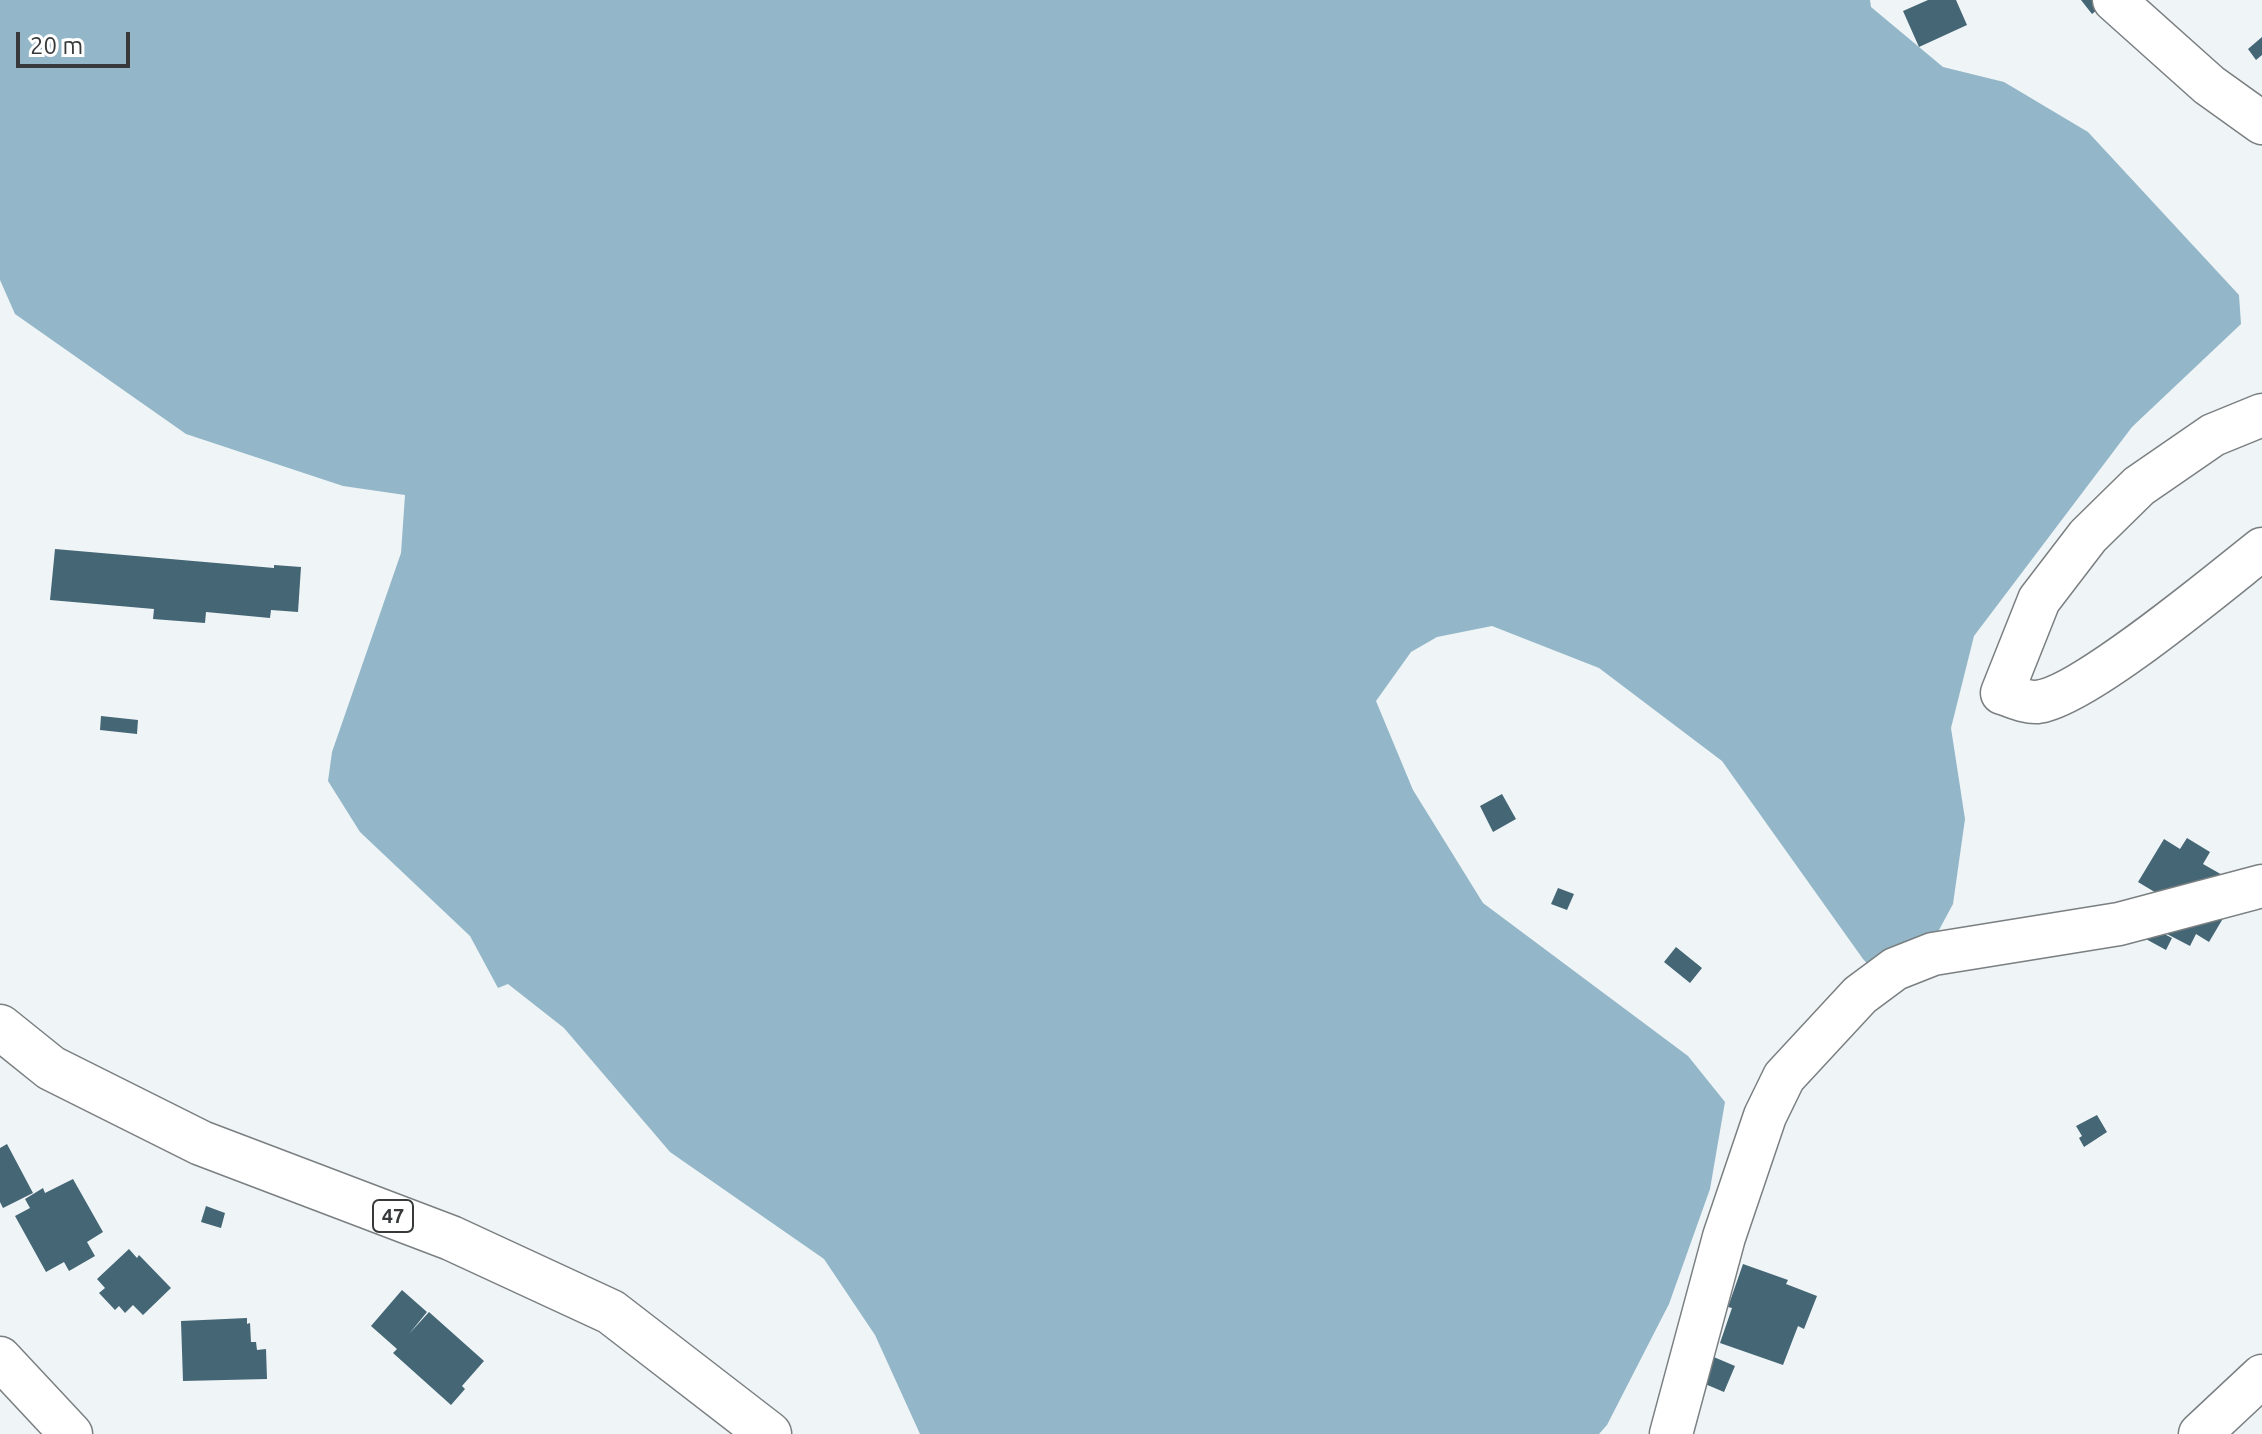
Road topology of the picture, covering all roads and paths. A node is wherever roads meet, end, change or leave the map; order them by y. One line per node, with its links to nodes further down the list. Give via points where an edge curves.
1 (2114, 0): 2 (street, via 2209,85)
2 (2262, 123)
3 (2262, 415): 4 (street, via 2213,435 2139,486 2088,536 2039,600 2002,693 2036,703 2063,694)
4 (2262, 549)
5 (2262, 886): 11 (street, via 2119,924 1933,954 1895,969 1860,995 1784,1077 1765,1116 1724,1237)
6 (0, 1027): 10 (main road, 47, via 51,1068 201,1143 451,1238 611,1312)
7 (0, 1358): 9 (street)
8 (2262, 1376): 12 (street)
9 (71, 1434)
10 (769, 1434)
11 (1671, 1434)
12 (2200, 1434)

